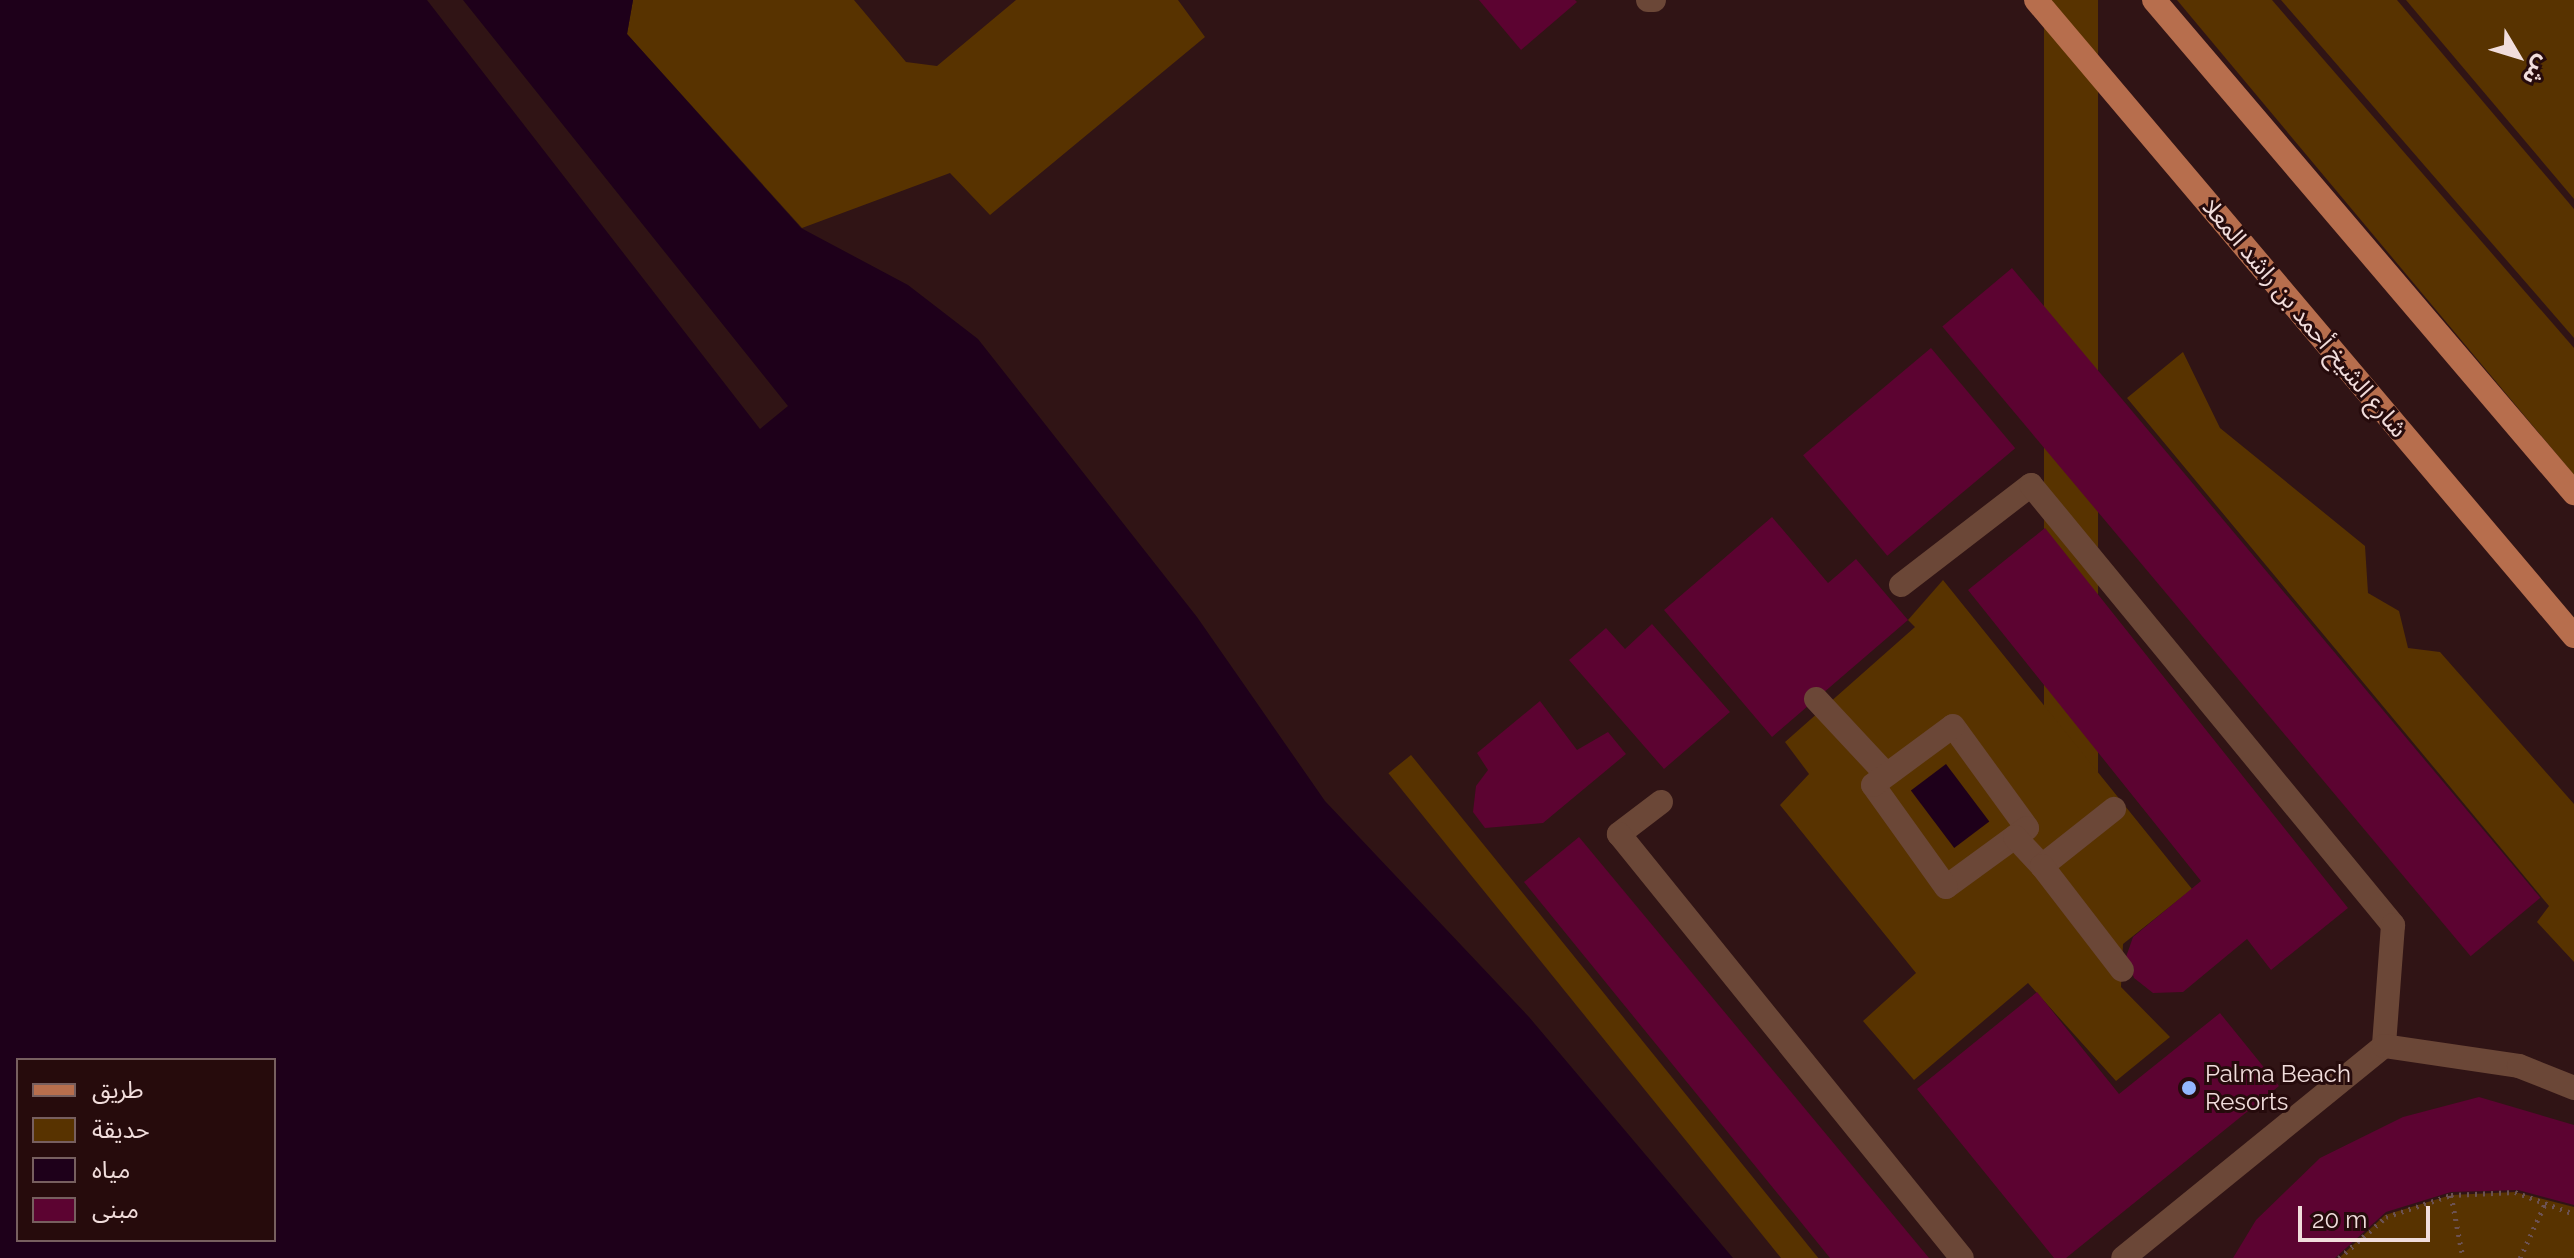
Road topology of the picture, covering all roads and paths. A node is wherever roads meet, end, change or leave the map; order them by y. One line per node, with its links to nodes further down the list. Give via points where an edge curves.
1 (2036, 0): 5 (main road, شارع الشيخ أحمد بن راشد المعلا)
2 (2154, 0): 3 (main road)
3 (2574, 493)
4 (1901, 585): 13 (street, via 2031,485 2393,925)
5 (2574, 636)
6 (1816, 699): 7 (street)
7 (1886, 774): 10 (street, via 1953,726 2027,828); 10 (street, via 1873,785 1946,887)
8 (1661, 802): 18 (street, via 1619,834)
9 (2114, 809): 11 (street)
10 (2015, 837): 11 (street)
11 (2042, 866): 12 (street)
12 (2122, 970)
13 (2384, 1046): 14 (street, via 2519,1066); 19 (street)
14 (2574, 1088)
15 (2451, 1195): 16 (path, via 2515,1192); 20 (path, via 2386,1217); 21 (path)
16 (2545, 1204): 17 (path); 22 (path)
17 (2574, 1214)
18 (1962, 1258)
19 (2123, 1258)
20 (2339, 1258)
21 (2463, 1258)
22 (2520, 1258)

